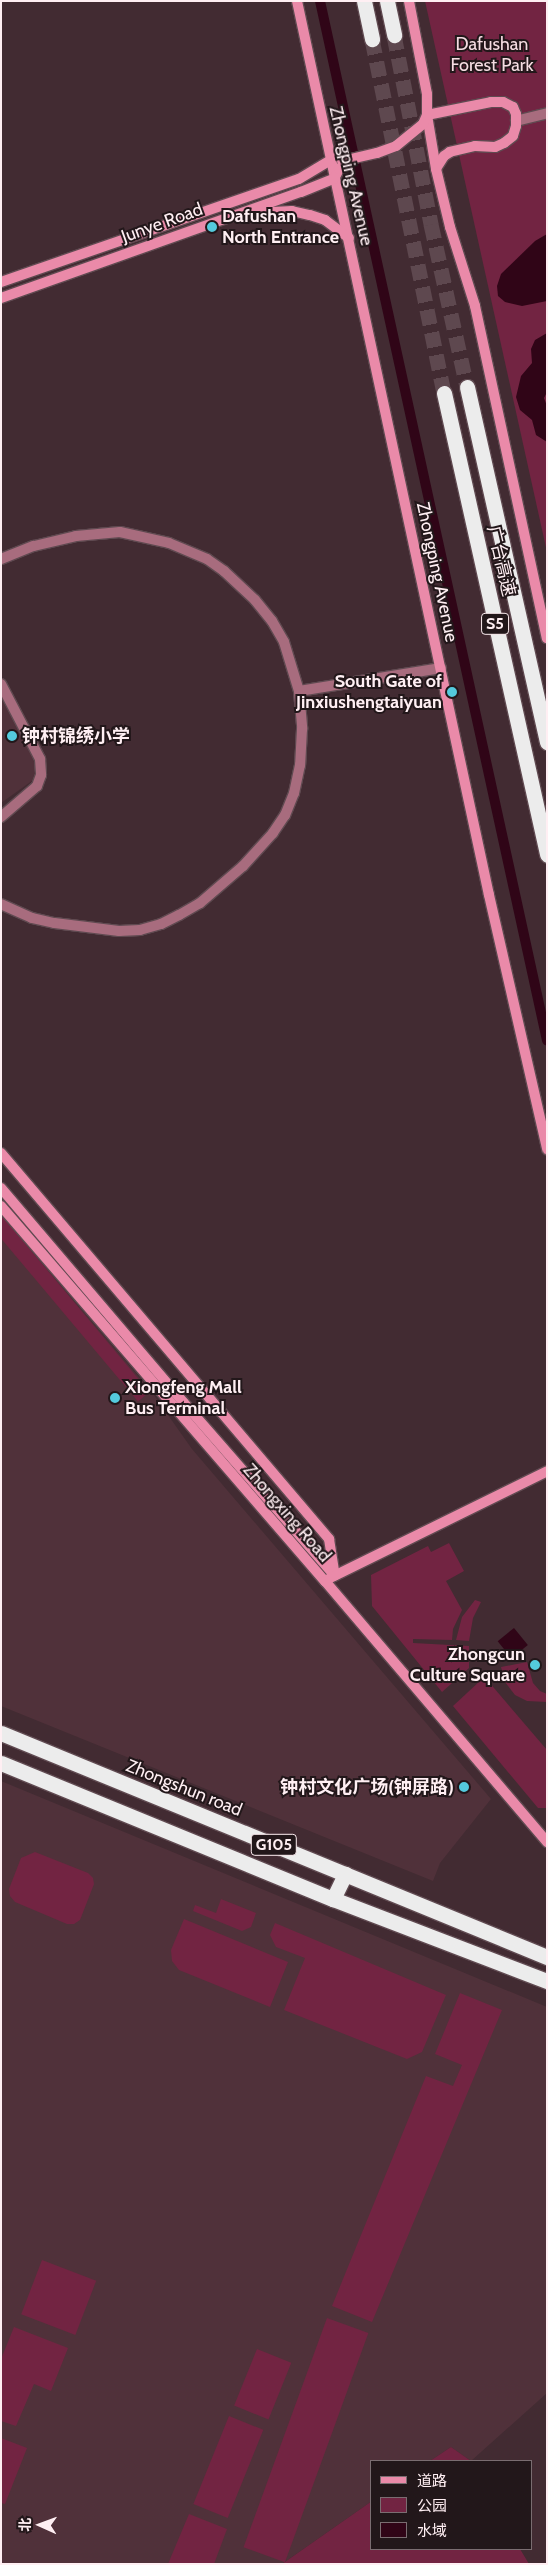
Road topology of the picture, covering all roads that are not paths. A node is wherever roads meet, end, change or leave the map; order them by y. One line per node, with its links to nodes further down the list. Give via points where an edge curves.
1 (297, 1): 10 (main road, Zhongping Avenue)
2 (364, 1): 6 (highway)
3 (387, 1): 5 (highway)
4 (409, 1): 8 (main road, via 425,84)
5 (394, 35)
6 (372, 39)
7 (547, 113): 9 (street)
8 (427, 115): 9 (main road, via 503,102 513,107); 11 (main road, Zhongping Avenue, via 424,124 396,146); 12 (main road)
9 (516, 120): 12 (main road, via 513,136 504,143 450,152)
10 (331, 160): 11 (main road, Zhongping Avenue); 13 (main road, Zhongping Avenue); 16 (main road, Junye Road, via 300,180)
11 (347, 161): 13 (main road, via 338,169)
12 (436, 169): 21 (main road, via 474,306)
13 (334, 179): 14 (main road, Junye Road); 15 (main road, Zhongping Avenue)
14 (240, 213): 15 (main road, via 292,211 310,215 325,220); 17 (main road, Junye Road)
15 (349, 238): 22 (main road, Zhongping Avenue)
16 (1, 282)
17 (1, 298)
18 (467, 387): 25 (highway, 广台高速 / S5)
19 (444, 392): 27 (highway, 广台高速 / S5)
20 (1, 559): 24 (street, via 34,546 96,533 120,532 150,537 190,551 224,570 267,614 284,642)
21 (547, 638)
22 (441, 668): 24 (street); 29 (main road, Zhongping Avenue)
23 (1, 684): 26 (street, via 40,759 37,786)
24 (299, 691): 28 (street, via 300,765 285,815 243,866 200,903 161,924 119,931 32,918)
25 (547, 742)
26 (1, 817)
27 (547, 855)
28 (1, 904)
29 (547, 1149)
30 (1, 1153): 34 (main road, via 329,1539)
31 (1, 1188): 34 (main road, Zhongxing Road)
32 (1, 1206): 35 (main road, Zhongxing Road)
33 (547, 1471): 34 (main road)
34 (335, 1576): 35 (main road)
35 (325, 1581): 38 (main road, Zhongxing Road)
36 (1, 1733): 39 (highway, Zhongshun road / G105)
37 (1, 1763): 40 (highway, G105)
38 (547, 1842)
39 (346, 1874): 40 (highway); 41 (highway, Zhongshun road / G105)
40 (333, 1899): 42 (highway, G105)
41 (547, 1958)
42 (547, 1981)

